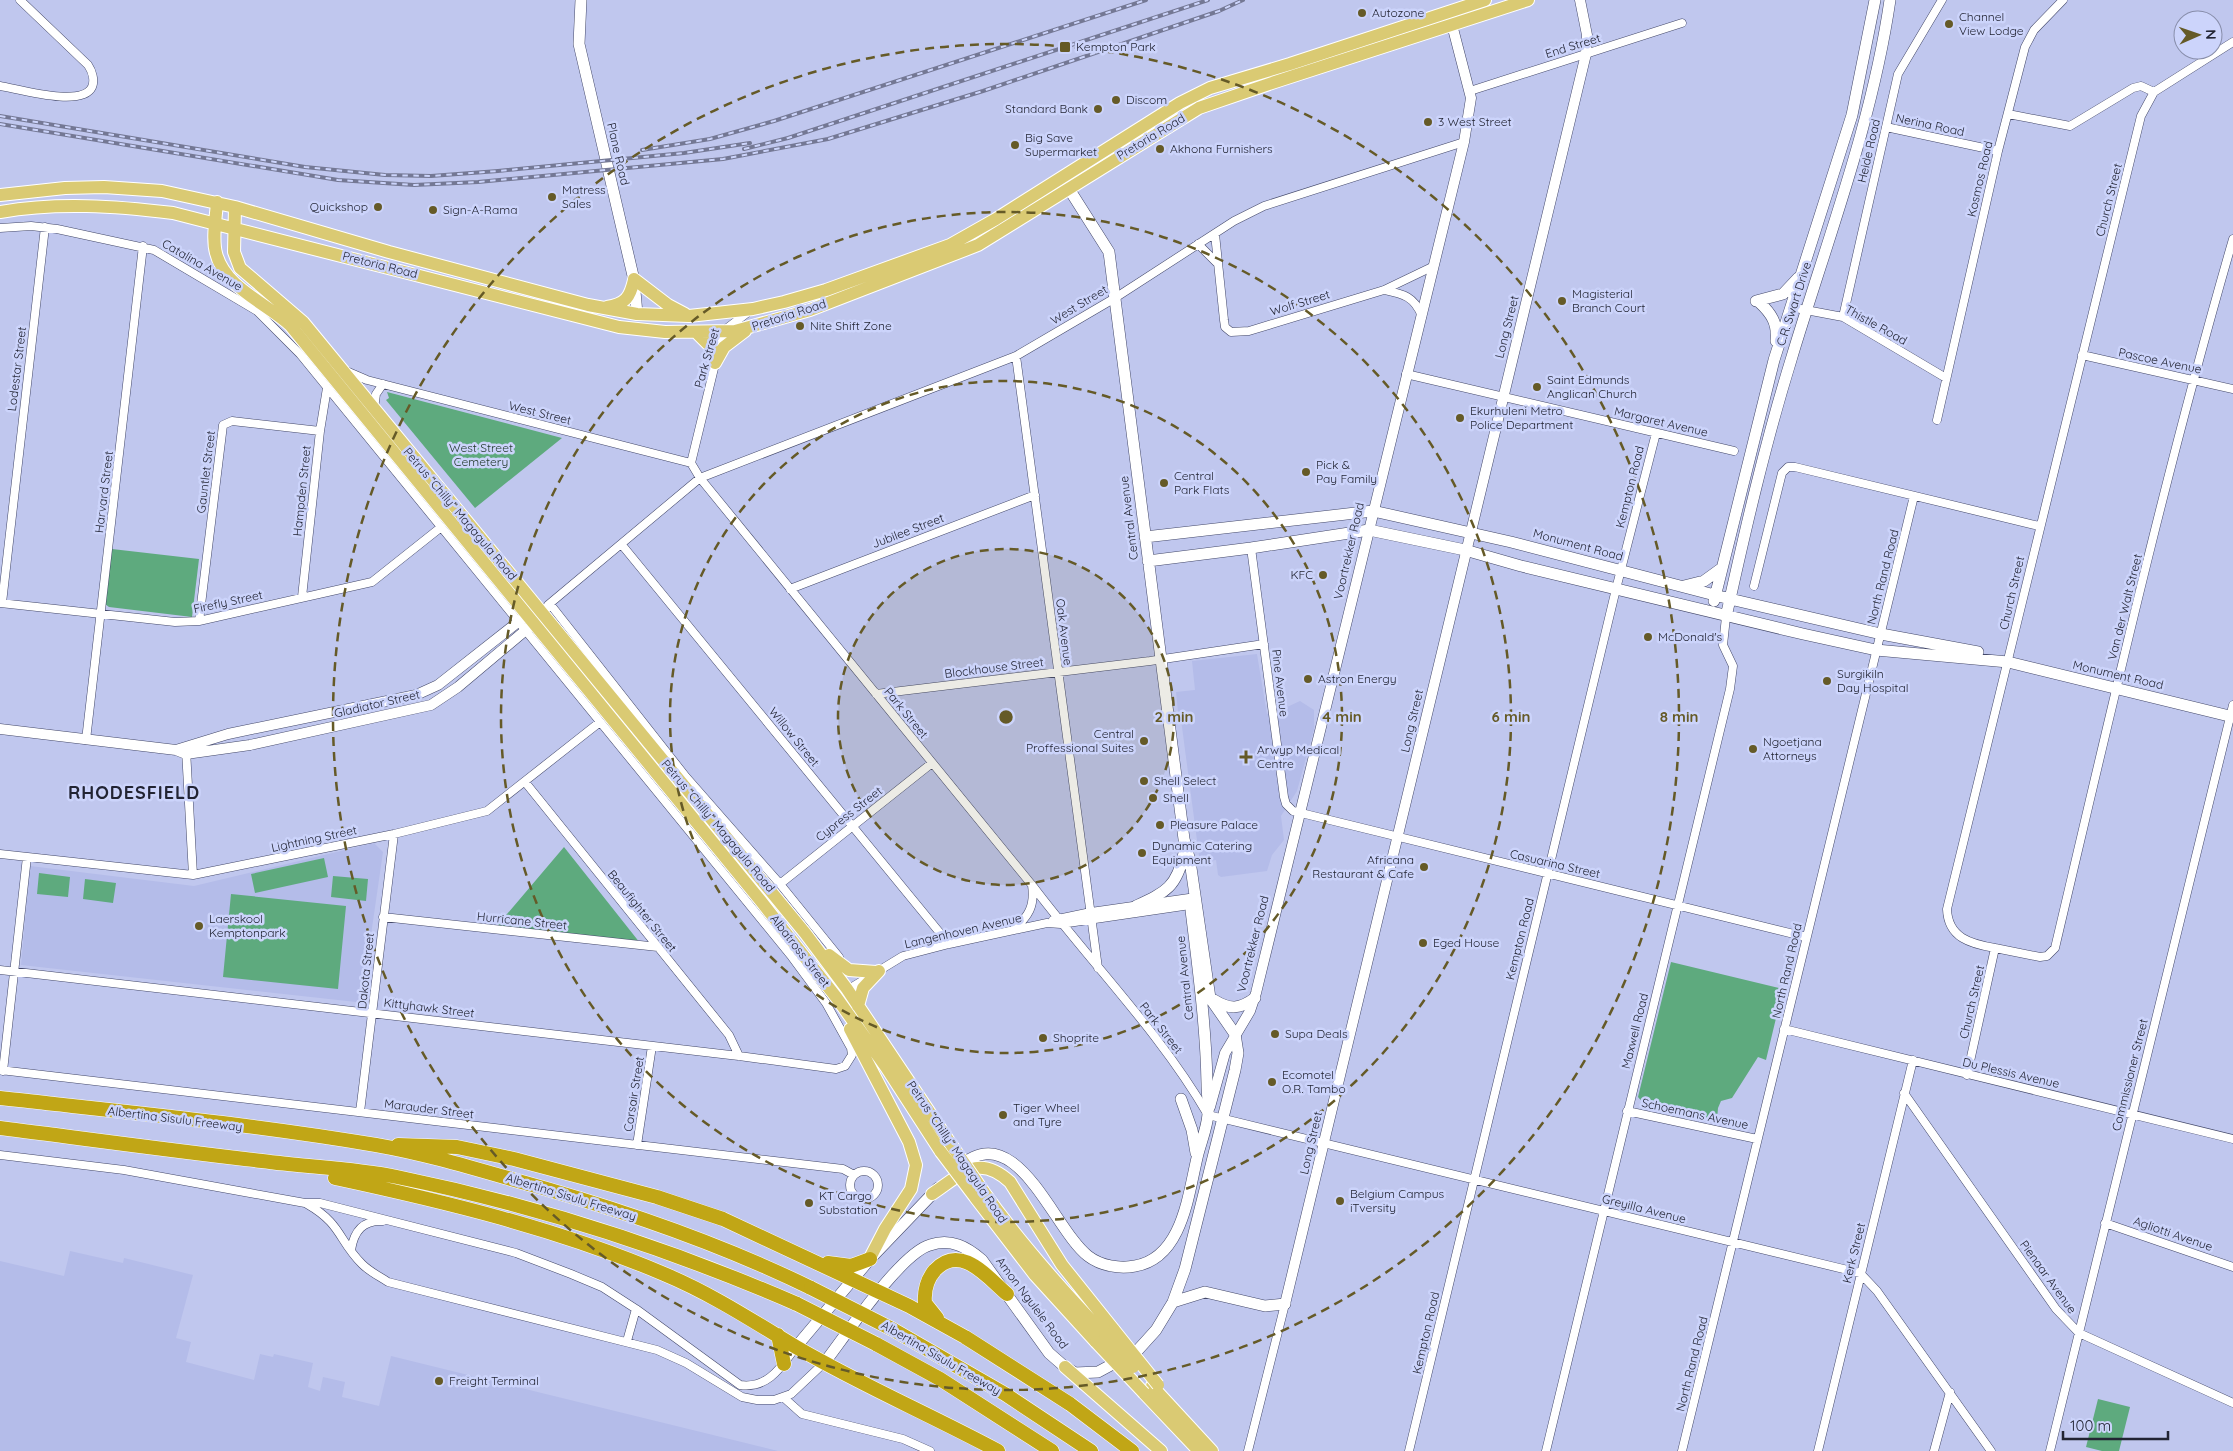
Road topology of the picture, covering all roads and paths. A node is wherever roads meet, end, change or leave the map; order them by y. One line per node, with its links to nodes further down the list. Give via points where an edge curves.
1 (20, 0): 15 (street, via 90,68 93,83 82,96 70,98)
2 (581, 0): 42 (main road, Plane Road, via 579,44)
3 (1485, 0): 10 (main road, Pretoria Road)
4 (1528, 0): 12 (main road, Pretoria Road)
5 (1580, 0): 14 (street, Long Street, via 1588,35)
6 (1875, 0): 41 (main road, C.R. Swart Drive, via 1852,114)
7 (1890, 0): 48 (main road, C.R. Swart Drive, via 1882,56 1865,122)
8 (1942, 0): 19 (street, Heide Road, via 1902,66)
9 (2063, 0): 18 (street, Kosmos Road, via 2028,38)
10 (1448, 12): 12 (street, Voortrekker Road); 22 (main road, Pretoria Road, via 1210,88 1180,104)
11 (1682, 22): 14 (street, End Street)
12 (1453, 26): 16 (street, Voortrekker Road); 22 (main road, Pretoria Road, via 1199,108)
13 (2233, 42): 17 (street)
14 (1586, 54): 16 (street, End Street); 69 (street, Long Street)
15 (0, 86)
16 (1470, 91): 20 (street, Voortrekker Road)
17 (2154, 92): 18 (street, via 2141,86 2133,88 2070,126); 58 (street, Church Street, via 2141,116)
18 (2008, 114): 21 (street, Kosmos Road)
19 (1886, 127): 21 (street, Nerina Road); 52 (street, Heide Road)
20 (1464, 142): 32 (street, West Street, via 1264,206); 40 (street, Voortrekker Road)
21 (1998, 151): 64 (street, Kosmos Road)
22 (1065, 182): 44 (main road, Central Avenue, via 1108,250); 47 (main road, Pretoria Road, via 950,245 826,290); 54 (main road, Pretoria Road, via 978,245 955,256 810,310)
23 (0, 195): 24 (main road, Pretoria Road, via 65,188 128,187)
24 (217, 202): 25 (main road, Pretoria Road); 27 (main road)
25 (235, 207): 30 (main road, Petrus “Chilly” Magagula Road); 37 (main road, Pretoria Road)
26 (0, 212): 27 (main road, Pretoria Road, via 63,206 126,207)
27 (215, 222): 30 (main road, Pretoria Road); 101 (main road, Petrus “Chilly” Magagula Road, via 215,252 224,271 297,333)
28 (45, 227): 29 (street, Catalina Avenue); 35 (street, Catalina Avenue); 98 (street, Lodestar Street)
29 (0, 228)
30 (234, 229): 31 (main road, Pretoria Road); 36 (main road, Petrus “Chilly” Magagula Road)
31 (252, 232): 36 (main road, via 240,241); 39 (main road, Pretoria Road)
32 (1215, 234): 34 (street, West Street); 38 (street)
33 (2233, 239): 65 (street, Van der Walt Street)
34 (1198, 244): 38 (street); 44 (street, West Street)
35 (143, 246): 67 (street, Catalina Avenue, via 222,289 268,319); 100 (street, Harvard Street)
36 (234, 252): 62 (main road, Petrus “Chilly” Magagula Road, via 243,271 287,306)
37 (389, 252): 39 (main road); 46 (main road, Pretoria Road)
38 (1217, 263): 43 (street, Wolf Street, via 1225,327 1231,332 1243,332)
39 (382, 266): 53 (main road, Pretoria Road)
40 (1434, 266): 43 (street, Wolf Street); 51 (street, Voortrekker Road)
41 (1802, 274): 45 (main road, C.R. Swart Drive); 60 (main road, via 1783,294 1757,302 1770,312 1776,327)
42 (634, 279): 46 (main road, via 628,299); 49 (main road, Plane Road); 50 (main road, via 668,305)
43 (1384, 290): 51 (street, via 1412,298)
44 (1115, 298): 59 (street, West Street); 84 (main road, Central Avenue)
45 (1790, 307): 48 (street, Thistle Road); 60 (main road, C.R. Swart Drive)
46 (602, 308): 49 (main road, Pretoria Road)
47 (753, 309): 50 (main road, Pretoria Road); 56 (street, Park Street, via 735,320)
48 (1807, 310): 52 (street, Thistle Road); 97 (main road, C.R. Swart Drive, via 1777,410)
49 (637, 314): 50 (main road, Pretoria Road); 53 (main road, via 631,323); 55 (main road)
50 (689, 316)
51 (1422, 316): 63 (street, Voortrekker Road)
52 (1843, 317): 64 (street, Thistle Road)
53 (619, 327): 55 (main road, Pretoria Road)
54 (751, 328): 56 (main road, Pretoria Road); 61 (main road, via 728,343)
55 (665, 332): 57 (main road, Pretoria Road)
56 (724, 332): 57 (main road, Pretoria Road); 61 (street, Park Street)
57 (697, 333): 61 (main road, via 712,348)
58 (2082, 355): 65 (street, Pascoe Avenue); 80 (street, Church Street)
59 (1016, 356): 76 (street, West Street); 77 (street, Oak Avenue)
60 (1774, 360): 89 (main road, C.R. Swart Drive)
61 (715, 363): 75 (street, Park Street)
62 (343, 370): 66 (street, West Street); 70 (main road, Petrus “Chilly” Magagula Road)
63 (1406, 374): 69 (street, Margaret Avenue); 79 (street, Voortrekker Road)
64 (1946, 378): 71 (street, Kosmos Road)
65 (2192, 379): 68 (street, Pascoe Avenue); 112 (street, Van der Walt Street)
66 (384, 384): 70 (street, via 374,397); 75 (street, West Street)
67 (327, 388): 72 (street, Hampden Street); 81 (street, Albatross Street)
68 (2233, 389)
69 (1503, 395): 73 (street, Margaret Avenue); 83 (street, Long Street)
70 (375, 411): 101 (main road, Petrus “Chilly” Magagula Road)
71 (1937, 420)
72 (320, 431): 96 (street, Hampden Street); 103 (street, Gauntlet Street, via 232,421 223,425)
73 (1656, 433): 74 (street, Margaret Avenue); 90 (street, Kempton Road)
74 (1734, 451)
75 (691, 463): 76 (street, Park Street)
76 (700, 478): 85 (street, Gladiator Street); 94 (street, Park Street)
77 (1035, 495): 94 (street, Jubilee Street); 111 (street, Oak Avenue)
78 (1914, 496): 80 (street); 92 (street, via 1794,466 1785,468); 104 (street, North Rand Road)
79 (1373, 511): 82 (street, Voortrekker Road); 83 (main road, Monument Road); 84 (main road, Monument Road)
80 (2039, 526): 109 (street, Church Street)
81 (440, 528): 96 (street, Firefly Street, via 372,582); 101 (street, Albatross Street)
82 (1369, 530): 86 (main road, Monument Road); 87 (main road, Monument Road); 125 (street, Voortrekker Road)
83 (1469, 532): 87 (street, Long Street); 90 (main road, Monument Road)
84 (1145, 537): 88 (main road, Central Avenue)
85 (622, 545): 101 (street, Gladiator Street); 126 (street, Willow Street)
86 (1251, 548): 88 (main road, Monument Road); 105 (street, Pine Avenue)
87 (1465, 550): 93 (main road, Monument Road); 128 (street, Long Street)
88 (1148, 561): 108 (main road, Central Avenue)
89 (1722, 568): 91 (main road, via 1704,581); 95 (main road, C.R. Swart Drive)
90 (1620, 571): 91 (main road, Monument Road); 93 (street, Kempton Road)
91 (1680, 586): 95 (main road, Monument Road)
92 (1754, 586)
93 (1616, 588): 99 (main road, Monument Road); 133 (street, Kempton Road)
94 (790, 589): 113 (street, Park Street)
95 (1716, 596): 97 (main road, Monument Road); 99 (main road, C.R. Swart Drive)
96 (302, 597): 103 (street, Firefly Street)
97 (1730, 599): 102 (main road, C.R. Swart Drive); 104 (main road, Monument Road)
98 (1, 603): 100 (street, Firefly Street)
99 (1711, 612): 102 (main road, Monument Road)
100 (101, 614): 103 (street, Firefly Street, via 175,622); 120 (street, Harvard Street)
101 (536, 615): 107 (street, Gladiator Street); 110 (street, Gladiator Street); 117 (street, Albatross Street); 135 (street, Albatross Street); 144 (main road, Petrus “Chilly” Magagula Road); 154 (main road, Petrus “Chilly” Magagula Road)
102 (1726, 617): 106 (main road, Monument Road); 138 (street, Maxwell Road, via 1724,645 1733,672)
103 (200, 621)
104 (1881, 634): 106 (street, North Rand Road); 109 (main road, Monument Road, via 1985,653)
105 (1264, 644): 108 (street, Blockhouse Street); 125 (street, Pine Avenue, via 1284,798 1289,808)
106 (1876, 650): 109 (main road, Monument Road); 145 (street, North Rand Road)
107 (474, 656): 110 (street); 114 (street, Gladiator Street, via 438,684)
108 (1161, 659): 111 (street, Blockhouse Street); 129 (main road, Central Avenue)
109 (2003, 661): 112 (main road, Monument Road); 148 (street, Church Street, via 1947,909 1949,924 1961,938)
110 (483, 667): 115 (street, Gladiator Street, via 435,703)
111 (1058, 672): 113 (street, Blockhouse Street); 140 (street, Oak Avenue)
112 (2116, 689): 116 (main road, Monument Road); 148 (street, Van der Walt Street, via 2055,948 2047,956 2040,957)
113 (876, 694): 123 (street, Park Street)
114 (416, 695): 115 (street); 119 (street, Gladiator Street)
115 (421, 708): 121 (street, Gladiator Street)
116 (2232, 712): 172 (street, Commissioner Street)
117 (600, 722): 124 (street, Lightning Street); 163 (street, Albatross Street, via 821,996 851,1048)
118 (0, 729): 120 (street, Gladiator Street)
119 (247, 730): 121 (street); 122 (street, Gladiator Street)
120 (86, 740): 122 (street, Gladiator Street)
121 (250, 745): 122 (street, Gladiator Street)
122 (183, 750): 134 (street)
123 (932, 763): 126 (street, Cypress Street); 136 (street, Park Street)
124 (525, 782): 127 (street, Lightning Street, via 481,813); 147 (street, Beaufighter Street)
125 (1299, 814): 128 (street, Casuarina Street); 156 (street, Voortrekker Road)
126 (852, 825): 135 (street, Cypress Street); 146 (street, Willow Street)
127 (394, 834): 134 (street, Lightning Street); 141 (street, Dakota Street)
128 (1396, 837): 133 (street, Casuarina Street); 178 (street, Long Street)
129 (1184, 839): 131 (main road, Central Avenue); 137 (main road, Central Avenue)
130 (0, 854): 132 (street, Lightning Street)
131 (1184, 854): 137 (main road, Central Avenue); 139 (main road, via 1176,881 1161,894)
132 (27, 857): 134 (street, Lightning Street); 153 (street)
133 (1548, 874): 138 (street, Casuarina Street); 185 (street, Kempton Road)
134 (193, 875)
135 (780, 884): 149 (street, Albatross Street, via 842,962)
136 (1032, 885): 142 (street, Park Street); 143 (street, via 1033,908)
137 (1193, 901): 139 (street, Langenhoven Avenue); 140 (street, Langenhoven Avenue); 155 (main road); 173 (main road, Central Avenue, via 1207,1060)
138 (1678, 904): 145 (street, Casuarina Street); 170 (street, Maxwell Road)
139 (1136, 906): 140 (street, Langenhoven Avenue)
140 (1092, 916): 142 (street, Langenhoven Avenue); 150 (street, Oak Avenue)
141 (383, 917): 147 (street, Hurricane Street); 158 (street, Dakota Street)
142 (1059, 921): 143 (street, Langenhoven Avenue); 150 (street, Park Street)
143 (1014, 930): 146 (street, Langenhoven Avenue)
144 (805, 932): 152 (main road, via 840,966 854,971); 154 (main road, Petrus “Chilly” Magagula Road)
145 (1806, 937): 159 (street, North Rand Road)
146 (949, 944): 152 (street, Langenhoven Avenue, via 903,956)
147 (658, 947): 162 (street, Beaufighter Street, via 729,1035)
148 (1995, 948): 166 (street, Church Street)
149 (853, 967)
150 (1098, 969): 173 (street, Park Street, via 1183,1074)
151 (0, 970): 153 (street, Kittyhawk Street)
152 (878, 971): 154 (street, Langenhoven Avenue); 157 (main road, via 863,988)
153 (15, 972): 158 (street, Kittyhawk Street); 165 (street)
154 (840, 995): 157 (main road, Petrus “Chilly” Magagula Road); 187 (main road, Petrus “Chilly” Magagula Road, bridge, via 941,1152); 194 (main road, via 843,1016 910,1142 916,1165 911,1189)
155 (1210, 998): 156 (main road, via 1226,1008 1246,1004); 160 (main road)
156 (1255, 998): 160 (street, Voortrekker Road, via 1246,1020)
157 (858, 1006): 187 (main road, Petrus “Chilly” Magagula Road, bridge, via 946,1137)
158 (373, 1013): 161 (street, Kittyhawk Street); 171 (street, Dakota Street)
159 (1784, 1029): 164 (street, Du Plessis Avenue); 176 (street, North Rand Road)
160 (1235, 1034): 173 (street, via 1225,1052); 174 (main road, via 1238,1053)
161 (652, 1046): 162 (street, Kittyhawk Street); 179 (street, Corsair Street)
162 (739, 1056): 163 (street, Kittyhawk Street, via 836,1069)
163 (851, 1059)
164 (1914, 1060): 166 (street, Du Plessis Avenue); 167 (street, Kerk Street)
165 (2, 1070): 171 (street, Marauder Street)
166 (1967, 1075): 172 (street, Du Plessis Avenue)
167 (1904, 1093): 197 (street, Kerk Street); 204 (street, Pienaar Avenue, via 2056,1309)
168 (0, 1098): 180 (highway, Albertina Sisulu Freeway)
169 (1181, 1099): 182 (main road, via 1191,1124)
170 (1627, 1111): 176 (street, Schoemans Avenue); 189 (street, Maxwell Road)
171 (360, 1112): 179 (street, Marauder Street)
172 (2132, 1114): 177 (street, Du Plessis Avenue); 191 (street, Commissioner Street)
173 (1208, 1115): 174 (street, Greyilla Avenue); 182 (main road)
174 (1222, 1119): 178 (street, Greyilla Avenue); 201 (main road, Amon Ngulele Road, via 1185,1268)
175 (0, 1128): 183 (highway, Albertina Sisulu Freeway)
176 (1757, 1139): 192 (street, North Rand Road)
177 (2233, 1139)
178 (1324, 1143): 185 (street, Greyilla Avenue); 202 (street, Long Street)
179 (637, 1145): 184 (street, Marauder Street, via 843,1169)
180 (378, 1146): 195 (highway, via 418,1144 457,1147 560,1169 723,1219); 222 (highway, Albertina Sisulu Freeway, bridge, via 447,1160 589,1201 678,1230 749,1258 892,1329 1005,1394)
181 (0, 1155): 188 (street, via 124,1170)
182 (1197, 1157): 186 (main road, via 1176,1235 1166,1250 1135,1266 1118,1267 1090,1257 1079,1248 1023,1171 999,1156 989,1154 970,1158)
183 (260, 1161): 205 (highway, via 489,1213 566,1236 665,1274); 221 (highway, Albertina Sisulu Freeway, bridge, via 394,1176 490,1197 569,1219 736,1278 797,1304 940,1379)
184 (854, 1175)
185 (1473, 1181): 189 (street, Greyilla Avenue); 225 (street, Kempton Road)
186 (932, 1194): 194 (main road); 206 (main road, via 975,1168 986,1167 998,1172 1010,1182)
187 (979, 1194): 206 (main road, Petrus “Chilly” Magagula Road, via 1035,1275)
188 (305, 1203): 190 (street, via 320,1203); 193 (street, via 330,1219)
189 (1604, 1210): 192 (street, Greyilla Avenue); 226 (street, Maxwell Road)
190 (400, 1222): 193 (street, via 374,1220 366,1223 355,1234); 203 (street, via 516,1253 602,1288)
191 (2105, 1223): 196 (street, Agliotti Avenue); 204 (street, Commissioner Street)
192 (1733, 1242): 197 (street, Greyilla Avenue); 227 (street, North Rand Road)
193 (351, 1250): 208 (street, via 370,1272 397,1285)
194 (870, 1259): 195 (highway, via 851,1266); 198 (main road)
195 (812, 1260): 198 (highway)
196 (2233, 1267)
197 (1860, 1274): 214 (street, via 1877,1291); 228 (street, Kerk Street)
198 (853, 1280): 199 (highway); 209 (main road)
199 (878, 1292): 200 (main road, Amon Ngulele Road, via 914,1253 928,1245 943,1242 971,1250); 207 (highway); 210 (main road, Amon Ngulele Road)
200 (1007, 1294): 207 (highway, via 969,1262 953,1260 933,1272 925,1291 928,1308 935,1317); 212 (main road, Amon Ngulele Road, via 1049,1353)
201 (1173, 1302): 202 (main road, via 1205,1292 1266,1306); 212 (main road, Amon Ngulele Road, via 1156,1330 1137,1351 1115,1365 1086,1374 1075,1373)
202 (1285, 1304): 218 (street, Long Street)
203 (636, 1310): 208 (street); 211 (street, via 740,1385 758,1385)
204 (2079, 1333): 216 (street, Pienaar Avenue); 231 (street, Commissioner Street)
205 (778, 1336): 209 (highway); 211 (highway)
206 (1105, 1336): 213 (main road, Petrus “Chilly” Magagula Road, bridge); 213 (main road, bridge)
207 (965, 1337): 223 (highway, via 1070,1404)
208 (627, 1341): 215 (street, via 686,1363 749,1400)
209 (796, 1347): 210 (highway); 211 (street)
210 (825, 1362): 215 (street, via 805,1383); 220 (highway)
211 (784, 1364)
212 (1065, 1367): 224 (main road)
213 (1151, 1388): 217 (main road, Petrus “Chilly” Magagula Road)
214 (1950, 1392): 229 (street); 230 (street)
215 (783, 1398): 219 (street, via 802,1414 903,1439)
216 (2233, 1403)
217 (1206, 1448)
218 (1249, 1448)
219 (930, 1451)
220 (998, 1451)
221 (1052, 1451)
222 (1091, 1451)
223 (1132, 1451)
224 (1161, 1451)
225 (1409, 1451)
226 (1546, 1451)
227 (1682, 1451)
228 (1818, 1451)
229 (1934, 1451)
230 (1992, 1451)
231 (2050, 1451)

